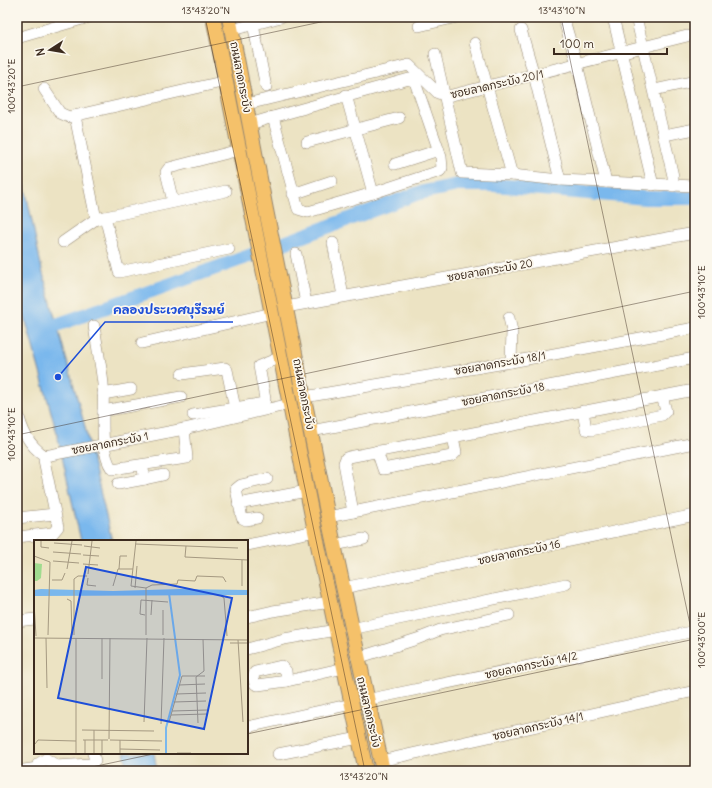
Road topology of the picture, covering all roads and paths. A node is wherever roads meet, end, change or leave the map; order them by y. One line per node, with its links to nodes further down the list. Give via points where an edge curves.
1 (89, 17): 13 (street)
2 (214, 17): 20 (main road, ถนนลาดกระบัง)
3 (281, 17): 9 (street)
4 (457, 17): 10 (street)
5 (613, 17): 16 (street)
6 (636, 17): 15 (street)
7 (564, 20): 18 (street)
8 (231, 23): 9 (street); 28 (main road, ถนนลาดกระบัง)
9 (253, 24): 22 (street)
10 (419, 26)
11 (521, 30): 19 (street)
12 (687, 36): 15 (street, ซอยลาดกระบัง 20/1)
13 (17, 38)
14 (475, 43): 23 (street)
15 (644, 47): 16 (street, ซอยลาดกระบัง 20/1); 25 (street)
16 (623, 52): 18 (street, ซอยลาดกระบัง 20/1); 44 (street)
17 (435, 54): 27 (street)
18 (577, 64): 19 (street, ซอยลาดกระบัง 20/1); 43 (street)
19 (534, 75): 23 (street, ซอยลาดกระบัง 20/1); 41 (street)
20 (226, 81): 29 (street); 37 (main road, ถนนลาดกระบัง)
21 (695, 81): 25 (street)
22 (266, 87)
23 (488, 87): 27 (street, ซอยลาดกระบัง 20/1); 40 (street)
24 (44, 89): 29 (street, via 60,113 69,117)
25 (654, 90): 35 (street)
26 (346, 95): 30 (street); 34 (street); 38 (street, via 399,81 413,80)
27 (444, 96): 28 (street, ซอยลาดกระบัง 20/1, via 410,65); 40 (street, via 462,173)
28 (247, 104): 32 (main road, ถนนลาดกระบัง)
29 (75, 116): 51 (street)
30 (273, 117): 32 (street); 48 (street)
31 (399, 118): 34 (street)
32 (250, 124): 59 (main road, ถนนลาดกระบัง)
33 (695, 129): 35 (street)
34 (356, 130): 36 (street); 49 (street)
35 (664, 135): 45 (street)
36 (307, 142)
37 (239, 150): 50 (street, via 169,168 166,172); 60 (main road, ถนนลาดกระบัง)
38 (439, 150): 39 (street); 49 (street, via 443,165 440,171)
39 (395, 164)
40 (512, 175): 41 (street)
41 (560, 180): 43 (street)
42 (332, 181): 48 (street)
43 (606, 182): 44 (street)
44 (653, 185): 45 (street)
45 (674, 186): 46 (street)
46 (695, 186)
47 (226, 191): 50 (street)
48 (293, 194): 49 (street, via 297,208 307,212)
49 (373, 194)
50 (173, 202): 51 (street)
51 (100, 218): 53 (street); 55 (street, via 119,272)
52 (695, 232): 57 (street, ซอยลาดกระบัง 20)
53 (63, 242)
54 (333, 244): 57 (street)
55 (229, 250)
56 (296, 254): 58 (street)
57 (343, 296): 58 (street, ซอยลาดกระบัง 20)
58 (306, 303): 59 (street, ซอยลาดกระบัง 20)
59 (286, 307): 74 (main road, ถนนลาดกระบัง)
60 (272, 313): 64 (street); 65 (main road, ถนนลาดกระบัง)
61 (509, 318): 67 (street, via 512,331)
62 (94, 326): 71 (street)
63 (695, 328): 67 (street, ซอยลาดกระบัง 18/1)
64 (142, 343)
65 (281, 357): 75 (main road, ถนนลาดกระบัง); 76 (street, via 259,366 265,402)
66 (695, 358): 83 (street, ซอยลาดกระบัง 18)
67 (511, 362): 74 (street, ซอยลาดกระบัง 18/1)
68 (182, 374): 76 (street, via 225,368)
69 (131, 389): 71 (street)
70 (695, 393): 72 (street, via 689,391)
71 (103, 394): 78 (street)
72 (662, 396): 79 (street); 79 (street, via 666,411 662,415 591,430 586,429)
73 (181, 397): 78 (street)
74 (304, 397): 83 (main road, ถนนลาดกระบัง)
75 (290, 404): 82 (street, ซอยลาดกระบัง 1); 94 (main road, ถนนลาดกระบัง)
76 (235, 408): 80 (street)
77 (17, 409): 81 (street)
78 (103, 411): 86 (street)
79 (583, 411): 84 (street)
80 (193, 415)
81 (19, 426): 88 (street, via 32,446)
82 (184, 429): 86 (street, ซอยลาดกระบัง 1); 89 (street, via 187,457)
83 (311, 431): 99 (main road, ถนนลาดกระบัง)
84 (453, 437): 87 (street); 87 (street, via 456,452 452,456 383,469)
85 (695, 443): 96 (street)
86 (101, 445): 88 (street, ซอยลาดกระบัง 1); 89 (street, via 112,469)
87 (376, 451): 96 (street, via 349,456 344,460)
88 (49, 455): 97 (street, via 44,460)
89 (142, 465): 91 (street)
90 (164, 475): 91 (street)
91 (145, 479): 93 (street)
92 (267, 479): 95 (street, via 238,487)
93 (118, 484)
94 (307, 491): 95 (street); 102 (main road, ถนนลาดกระบัง)
95 (238, 504): 101 (street, via 242,518)
96 (353, 512): 99 (street)
97 (55, 514): 100 (street); 103 (street, via 58,527 55,532)
98 (695, 515): 108 (street, ซอยลาดกระบัง 16)
99 (328, 517): 106 (main road, ถนนลาดกระบัง)
100 (17, 518)
101 (257, 518)
102 (315, 531): 105 (street); 109 (main road, ถนนลาดกระบัง)
103 (17, 537)
104 (364, 539): 106 (street)
105 (248, 545)
106 (334, 545): 108 (main road, ถนนลาดกระบัง)
107 (566, 584): 114 (street)
108 (343, 588): 114 (main road, ถนนลาดกระบัง)
109 (330, 602): 111 (street); 115 (main road, ถนนลาดกระบัง)
110 (509, 615): 118 (street, via 440,630 417,640)
111 (248, 617)
112 (34, 620): 113 (street)
113 (17, 621)
114 (351, 629): 118 (main road, ถนนลาดกระบัง)
115 (336, 630): 117 (street, via 284,639); 119 (main road, ถนนลาดกระบัง)
116 (695, 631): 122 (street, ซอยลาดกระบัง 14/2)
117 (248, 649)
118 (357, 658): 122 (main road, ถนนลาดกระบัง)
119 (344, 668): 120 (street); 123 (main road, ถนนลาดกระบัง)
120 (287, 681)
121 (695, 691): 128 (street, ซอยลาดกระบัง 14/1)
122 (366, 700): 128 (main road, ถนนลาดกระบัง)
123 (352, 704): 124 (street); 125 (main road, ถนนลาดกระบัง)
124 (248, 727)
125 (359, 738): 127 (street); 132 (main road, ถนนลาดกระบัง)
126 (93, 754): 129 (street, via 94,761 91,764)
127 (278, 754)
128 (381, 766)
129 (54, 769): 130 (street, via 51,760 46,759 40,762)
130 (38, 770): 131 (street)
131 (17, 771)
132 (366, 771)

